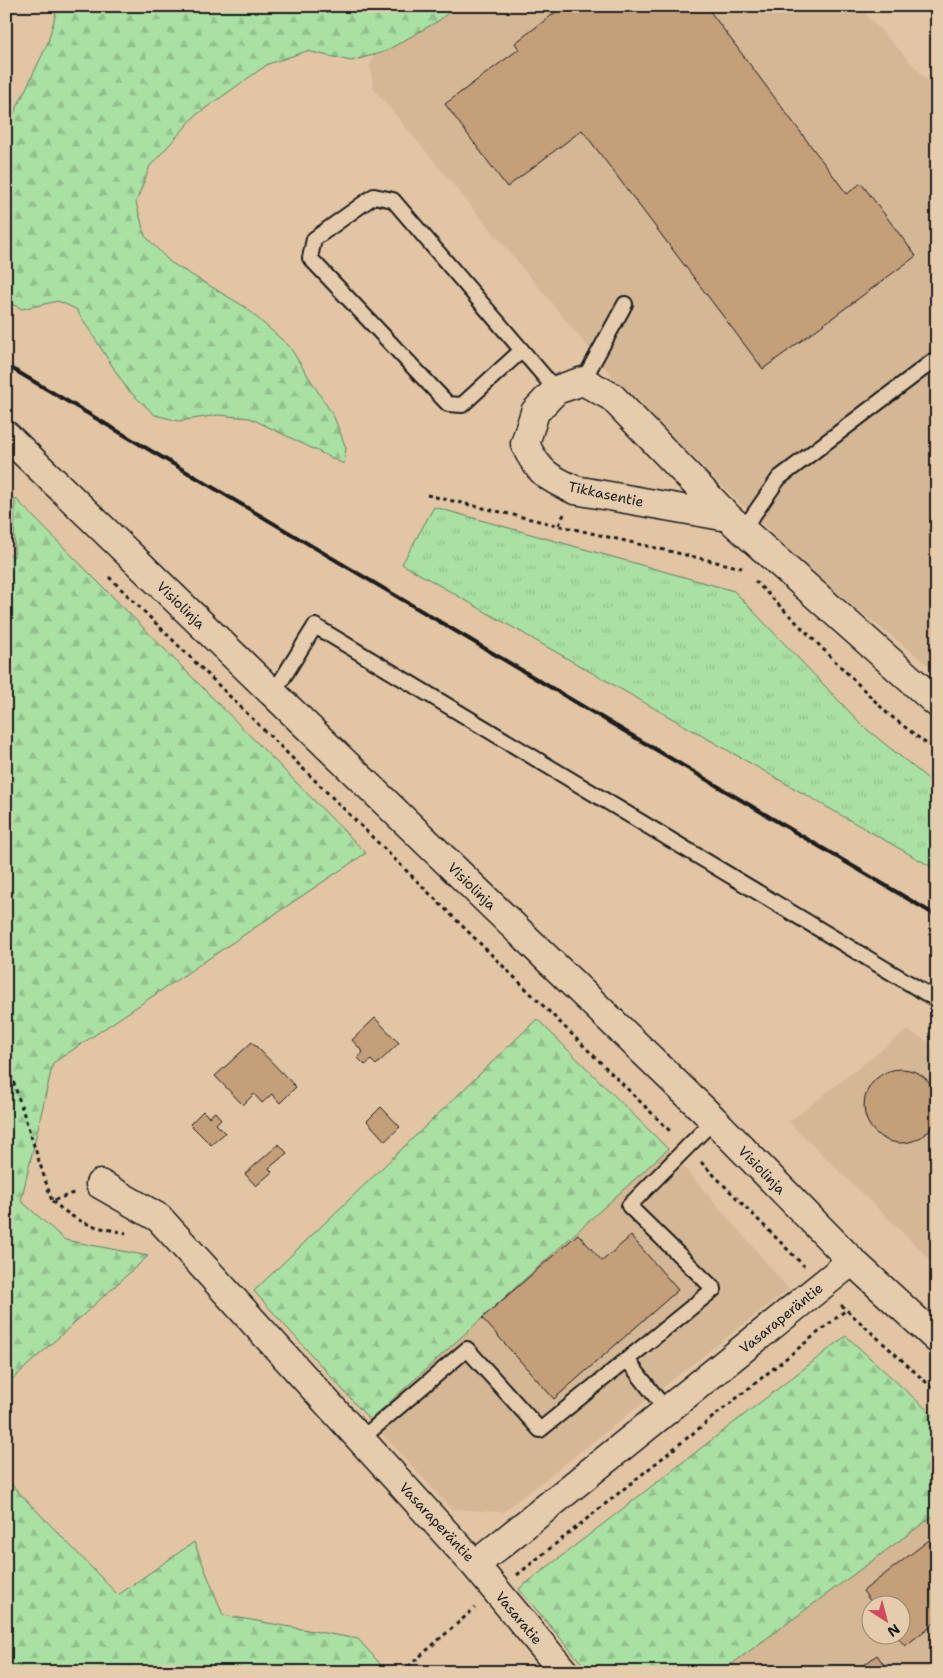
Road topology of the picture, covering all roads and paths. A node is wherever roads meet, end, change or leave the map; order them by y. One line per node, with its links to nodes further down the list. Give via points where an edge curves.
1 (624, 304): 4 (lane)
2 (521, 351): 2 (lane, via 462,405 448,404 310,258 314,239 374,196 393,200); 5 (lane)
3 (937, 358): 8 (lane, via 779,478)
4 (583, 381): 5 (street, Tikkasentie); 8 (street, via 612,397)
5 (556, 390): 8 (street, Tikkasentie, via 534,412 525,444 535,465 552,480 575,490)
6 (6, 435): 10 (street, Visiolinja)
7 (427, 495): 12 (path, via 741,567 887,713)
8 (735, 524): 11 (street)
9 (105, 573): 16 (path)
10 (273, 694): 13 (lane, via 315,626); 15 (street, Visiolinja)
11 (937, 703)
12 (937, 752)
13 (937, 1000)
14 (6, 1059): 17 (path, via 52,1201)
15 (714, 1120): 16 (lane); 18 (street, Visiolinja)
16 (687, 1147): 19 (path); 22 (lane, via 629,1206 714,1289)
17 (100, 1184): 25 (street, Vasaraperäntie, via 159,1218)
18 (852, 1261): 19 (street, Vasaraperäntie); 21 (street, Visiolinja)
19 (823, 1285): 20 (path); 24 (street, Vasaraperäntie)
20 (846, 1310): 23 (path); 27 (path)
21 (937, 1339)
22 (628, 1360): 24 (lane); 25 (lane, via 540,1430 467,1349)
23 (937, 1392)
24 (666, 1410): 26 (street, Vasaraperäntie)
25 (360, 1439): 26 (street, Vasaraperäntie)
26 (475, 1565): 27 (street, Vasaratie)
27 (488, 1598): 28 (path); 29 (street, Vasaratie)
28 (402, 1672)
29 (564, 1672)

